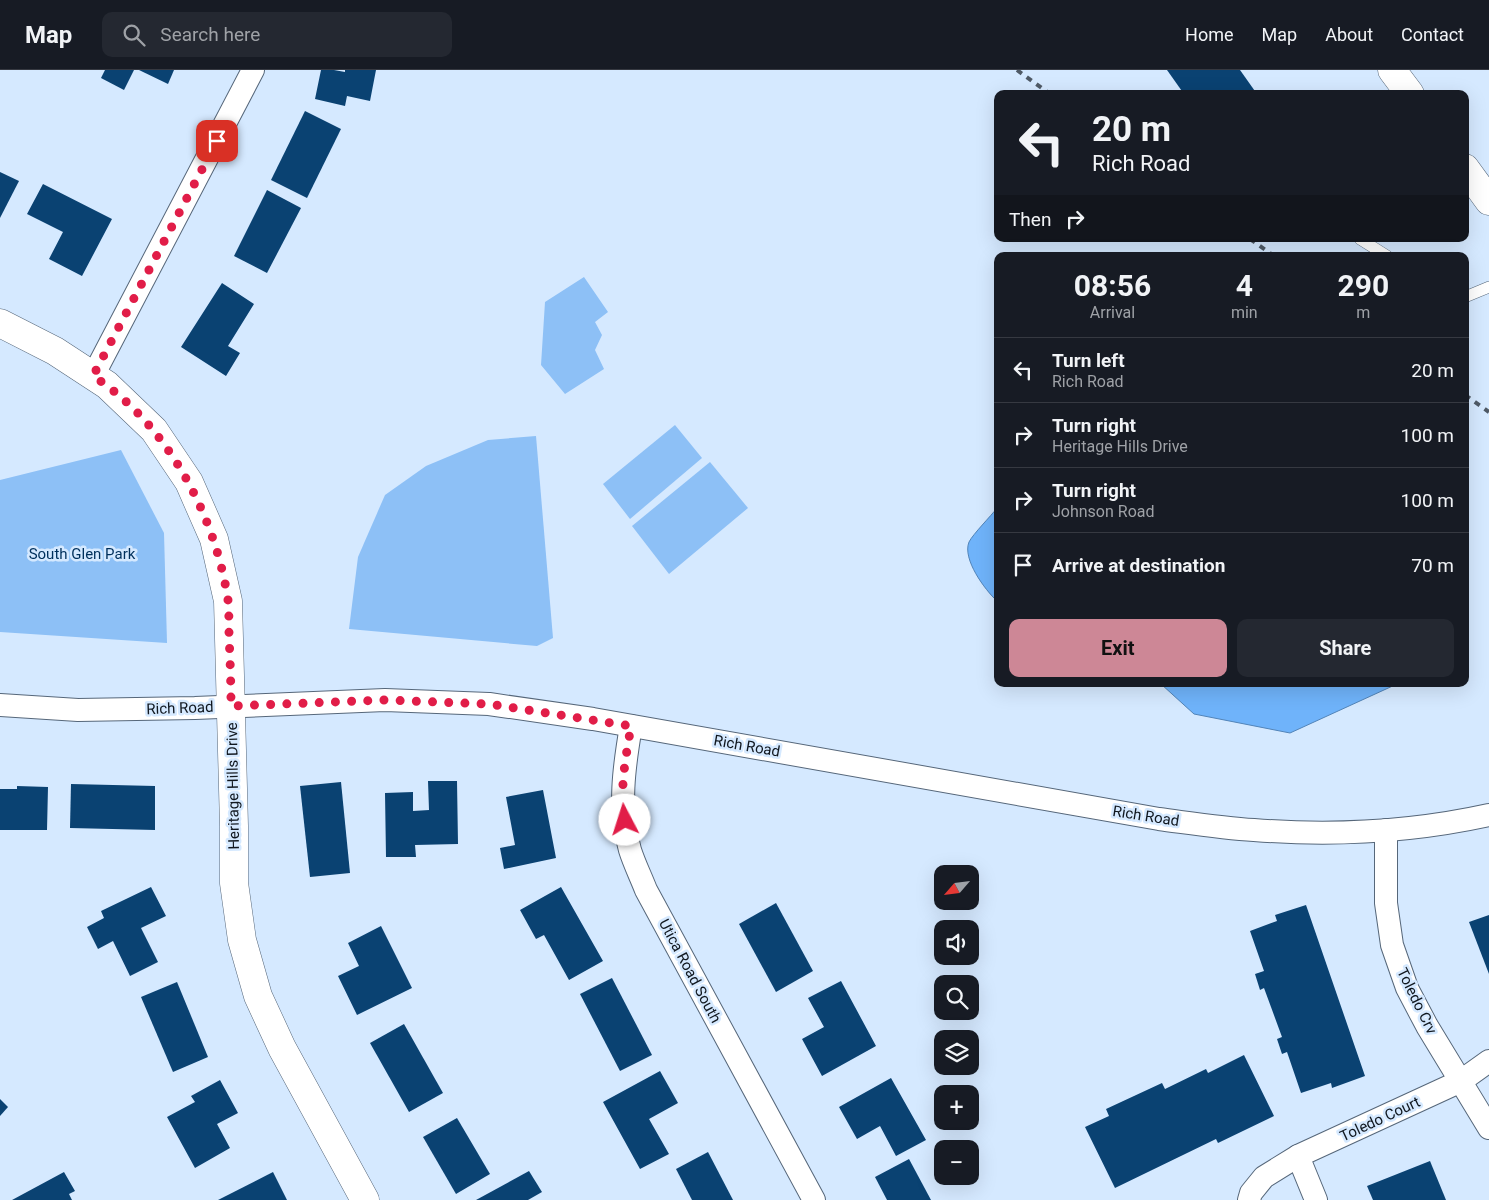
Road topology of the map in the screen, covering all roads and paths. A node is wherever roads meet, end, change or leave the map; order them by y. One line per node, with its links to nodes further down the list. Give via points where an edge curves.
1 (253, 70): 11 (street)
2 (1392, 70): 3 (street)
3 (1407, 90)
4 (1469, 174): 5 (street)
5 (1489, 201)
6 (1365, 242): 7 (lane)
7 (1381, 252)
8 (1489, 287): 9 (lane)
9 (1469, 295)
10 (0, 323): 11 (street, Heritage Hills Drive, via 55,351)
11 (93, 376): 13 (street, Heritage Hills Drive, via 107,385 154,430 189,482 214,538 228,601)
12 (0, 705): 13 (street, Rich Road, via 78,710)
13 (231, 706): 14 (street, Rich Road, via 385,700 489,704); 21 (street, Heritage Hills Drive, via 234,883 242,940 258,996 282,1048)
14 (631, 726): 16 (street, Rich Road, via 1159,819 1254,830); 22 (street, Utica Road South, via 624,764 622,806 630,850 646,890)
15 (1489, 815): 16 (street, Rich Road, via 1449,824)
16 (1386, 830): 18 (street, Toledo Crv, via 1386,903 1392,945 1407,988)
17 (1489, 1061): 18 (street, Toledo Court)
18 (1461, 1081): 19 (street, Toledo Crv); 20 (street, Toledo Court)
19 (1489, 1128)
20 (1298, 1156): 23 (street, Toledo Court, via 1264,1177); 24 (street)
21 (365, 1200)
22 (814, 1200)
23 (1249, 1200)
24 (1316, 1200)

